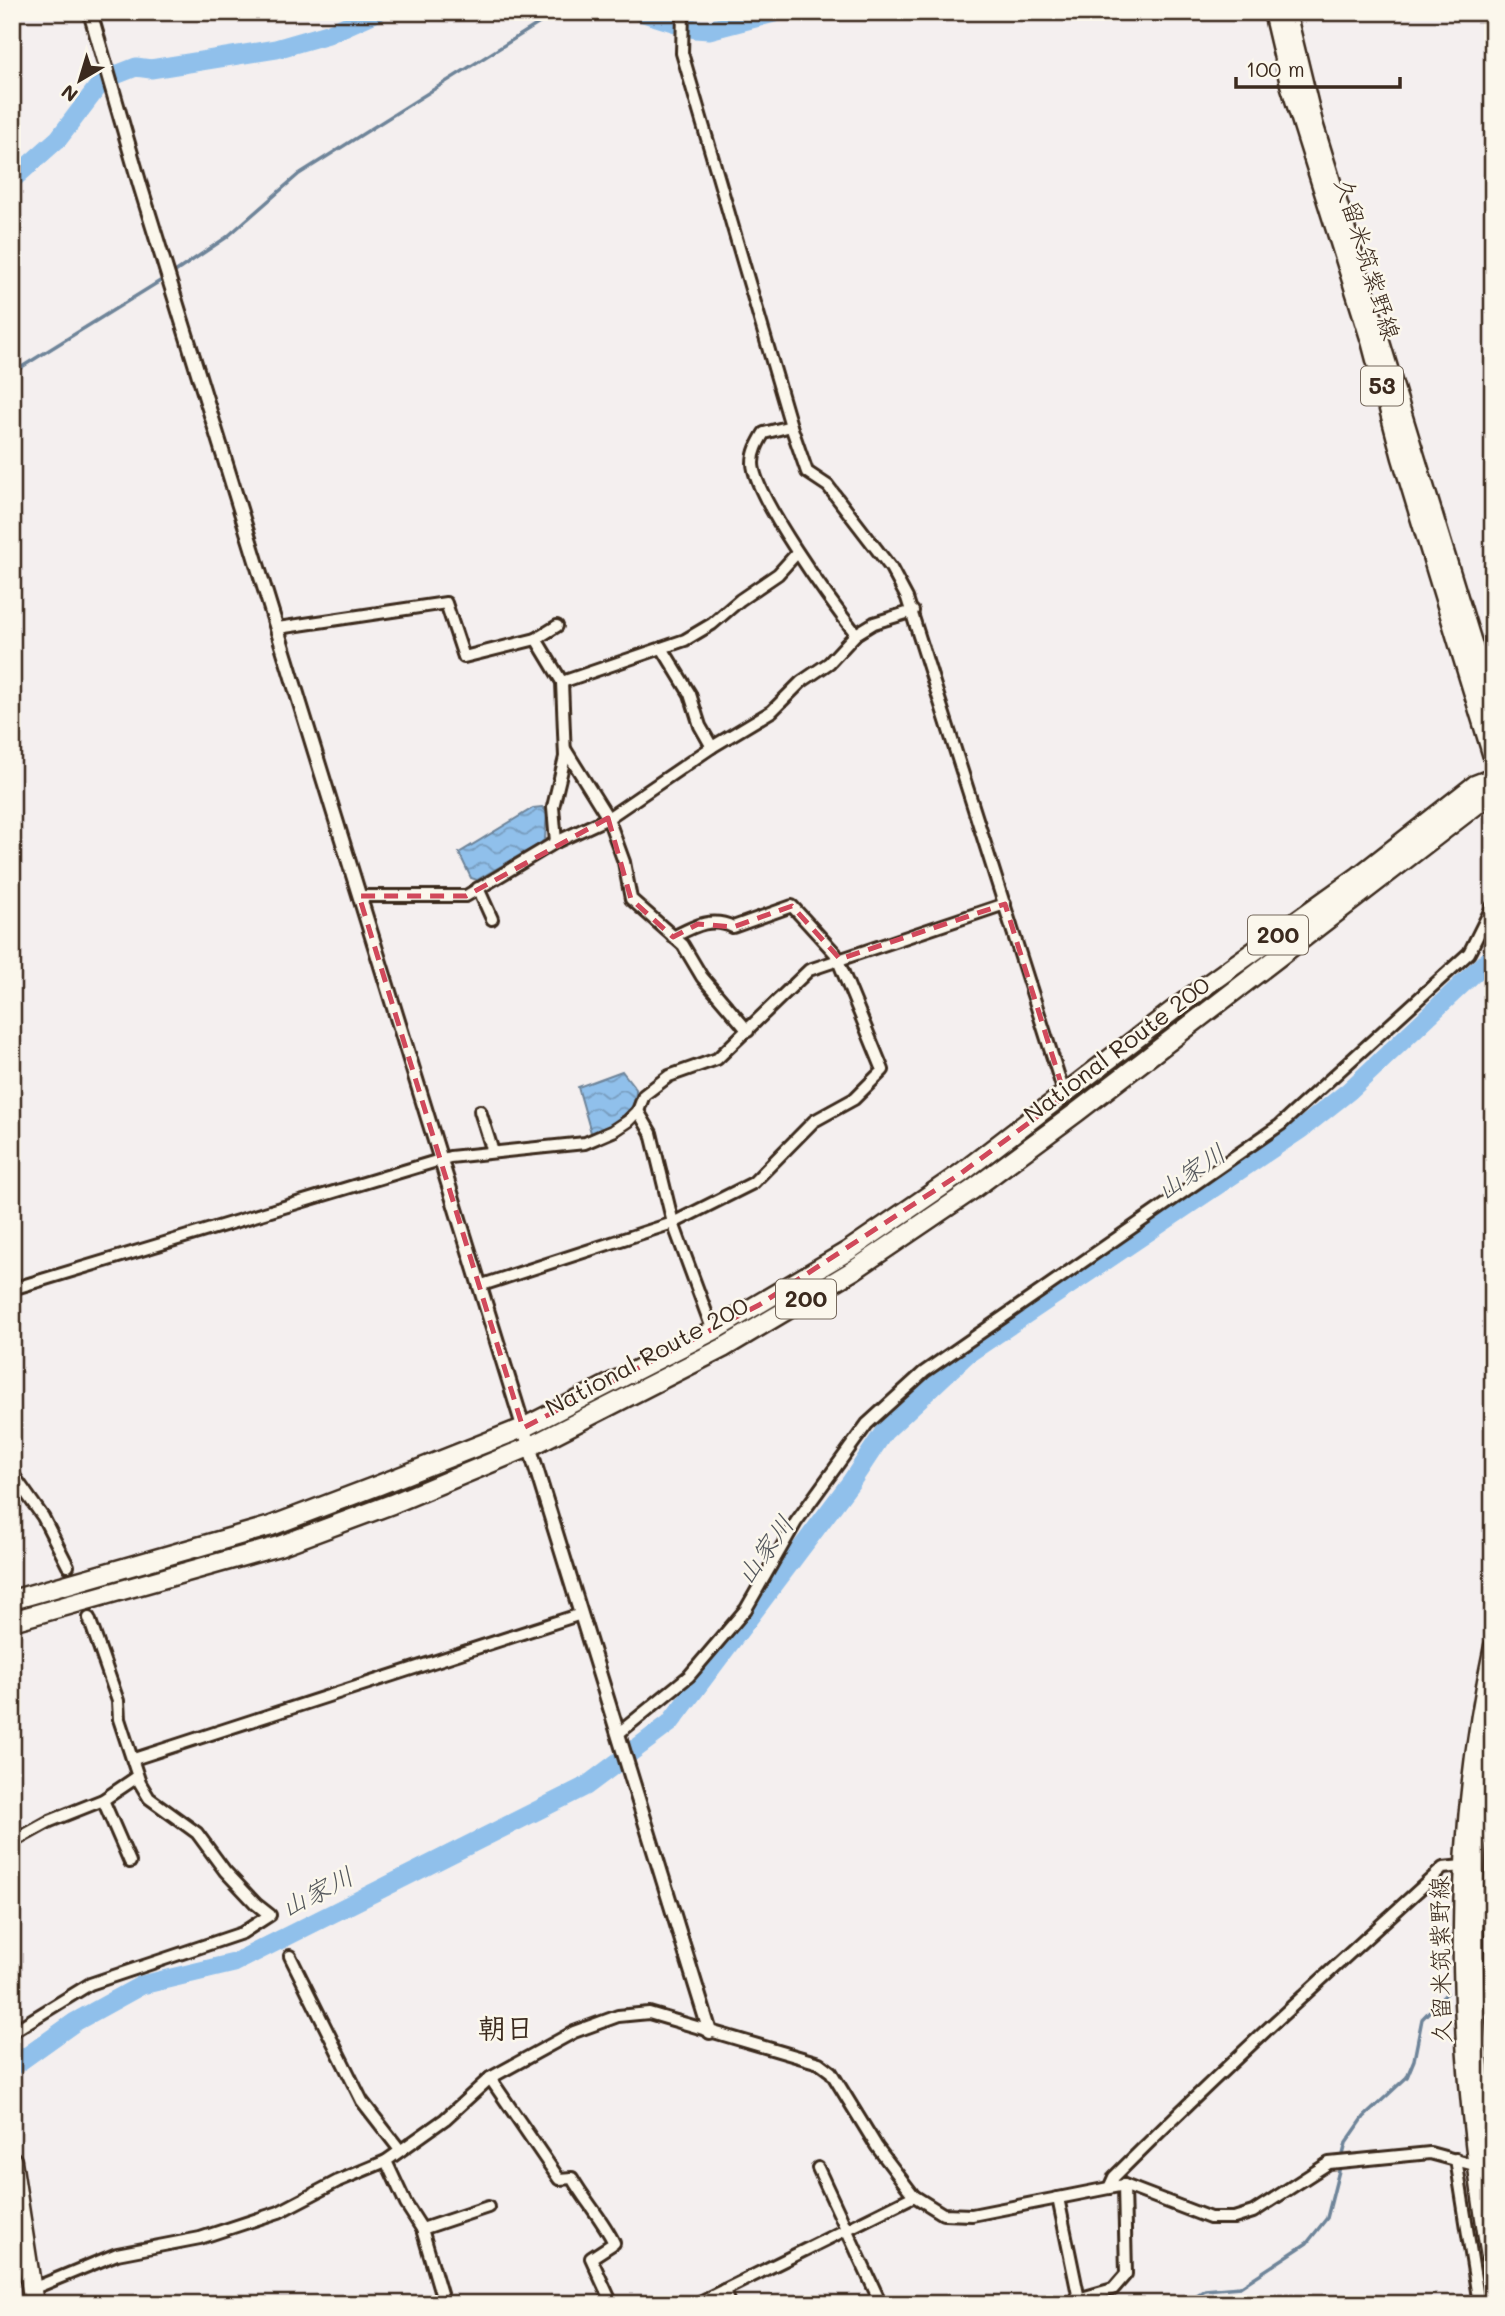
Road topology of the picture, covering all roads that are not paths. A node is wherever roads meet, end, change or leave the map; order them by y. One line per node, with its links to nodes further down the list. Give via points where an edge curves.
1 (90, 12): 9 (street)
2 (1272, 12): 17 (main road, 久留米筑紫野線 / 53, via 1289,84)
3 (1287, 12): 14 (main road, 久留米筑紫野線 / 53, via 1314,123)
4 (683, 14): 5 (street, via 682,53)
5 (790, 426): 6 (street, via 764,433 753,463 756,479); 7 (street, via 807,472 828,486 891,568)
6 (797, 553): 10 (street); 12 (street, via 779,575 712,624)
7 (912, 611): 10 (street); 23 (street)
8 (557, 626): 11 (street)
9 (278, 628): 11 (street, via 446,603 464,657); 22 (street)
10 (856, 634): 15 (street, via 772,711)
11 (536, 639): 13 (street)
12 (662, 648): 13 (street); 15 (street, via 690,694)
13 (562, 682): 16 (street)
14 (1493, 708)
15 (712, 747): 19 (street)
16 (565, 750): 19 (street); 20 (street, via 553,807)
17 (1493, 760)
18 (1493, 780): 29 (highway, National Route 200 / 200, via 1475,785); 39 (highway, National Route 200 / 200, via 1480,802 972,1190 854,1270 723,1348)
19 (608, 818): 20 (street); 26 (street, via 631,899)
20 (556, 842): 21 (street)
21 (478, 888): 22 (street, via 466,896); 25 (street)
22 (359, 895): 33 (street)
23 (1005, 904): 27 (street); 29 (street)
24 (1493, 905): 48 (street, via 1469,953 1280,1125 924,1372 867,1424 796,1521 746,1609 689,1676)
25 (492, 919)
26 (673, 937): 27 (street, via 698,924 724,922 733,927 792,906); 28 (street)
27 (838, 960): 28 (street, via 810,970); 34 (street, via 883,1070 854,1099 814,1121 753,1183)
28 (748, 1031): 31 (street, via 716,1059 669,1076 651,1088)
29 (1065, 1096): 37 (highway, National Route 200 / 200, via 848,1251)
30 (480, 1111): 32 (street)
31 (638, 1111): 32 (street, via 613,1131 584,1143); 34 (street, via 651,1133)
32 (493, 1152): 33 (street)
33 (441, 1160): 35 (street); 36 (street)
34 (673, 1223): 35 (street); 37 (street)
35 (479, 1286): 38 (street)
36 (12, 1289)
37 (713, 1331): 38 (highway, National Route 200 / 200)
38 (523, 1428): 39 (street); 42 (highway, National Route 200 / 200, via 271,1525)
39 (529, 1447): 43 (street); 45 (highway, National Route 200 / 200, via 279,1546)
40 (12, 1473): 41 (street, via 43,1517)
41 (68, 1566)
42 (12, 1600)
43 (581, 1614): 48 (street); 49 (street)
44 (89, 1619): 49 (street)
45 (12, 1621)
46 (1493, 1646): 54 (main road, 久留米筑紫野線)
47 (1493, 1724): 67 (main road, 久留米筑紫野線, via 1477,1867 1474,1942 1481,2099)
48 (619, 1733): 57 (street)
49 (134, 1759): 50 (street)
50 (137, 1777): 51 (street); 56 (street, via 149,1798 197,1833 225,1871 271,1914 242,1933 90,1984)
51 (103, 1800): 52 (street); 53 (street)
52 (12, 1842)
53 (130, 1861)
54 (1462, 1866): 63 (main road, 久留米筑紫野線, via 1460,1952); 66 (street, via 1443,1868 1307,1992 1197,2094 1114,2177)
55 (290, 1956): 59 (street, via 362,2101)
56 (12, 2032)
57 (710, 2032): 58 (street, via 649,2012 618,2015 574,2032); 68 (street, via 804,2056 831,2072)
58 (490, 2078): 59 (street, via 445,2119); 78 (street, via 559,2179 572,2178 588,2207 607,2228 614,2243 591,2258)
59 (400, 2150): 62 (street)
60 (1456, 2159): 63 (street); 65 (street, via 1430,2153 1329,2163 1253,2212 1234,2218 1210,2218); 82 (street)
61 (12, 2161): 75 (highway)
62 (386, 2161): 71 (street); 75 (street, via 279,2212 225,2231 117,2254)
63 (1474, 2165): 73 (main road, 久留米筑紫野線)
64 (818, 2168): 72 (street)
65 (1124, 2185): 66 (street); 76 (street, via 1126,2274 1113,2289)
66 (1109, 2188): 69 (street)
67 (1493, 2189)
68 (914, 2196): 69 (street, via 943,2214 972,2215); 72 (street)
69 (1058, 2198): 76 (street)
70 (488, 2207): 71 (street)
71 (422, 2229): 77 (street)
72 (848, 2231): 74 (street); 81 (street)
73 (1493, 2274)
74 (724, 2290): 79 (street); 80 (street)
75 (33, 2296)
76 (1079, 2301)
77 (444, 2304)
78 (612, 2304)
79 (696, 2304)
80 (729, 2304)
81 (881, 2304)
82 (1479, 2304)

